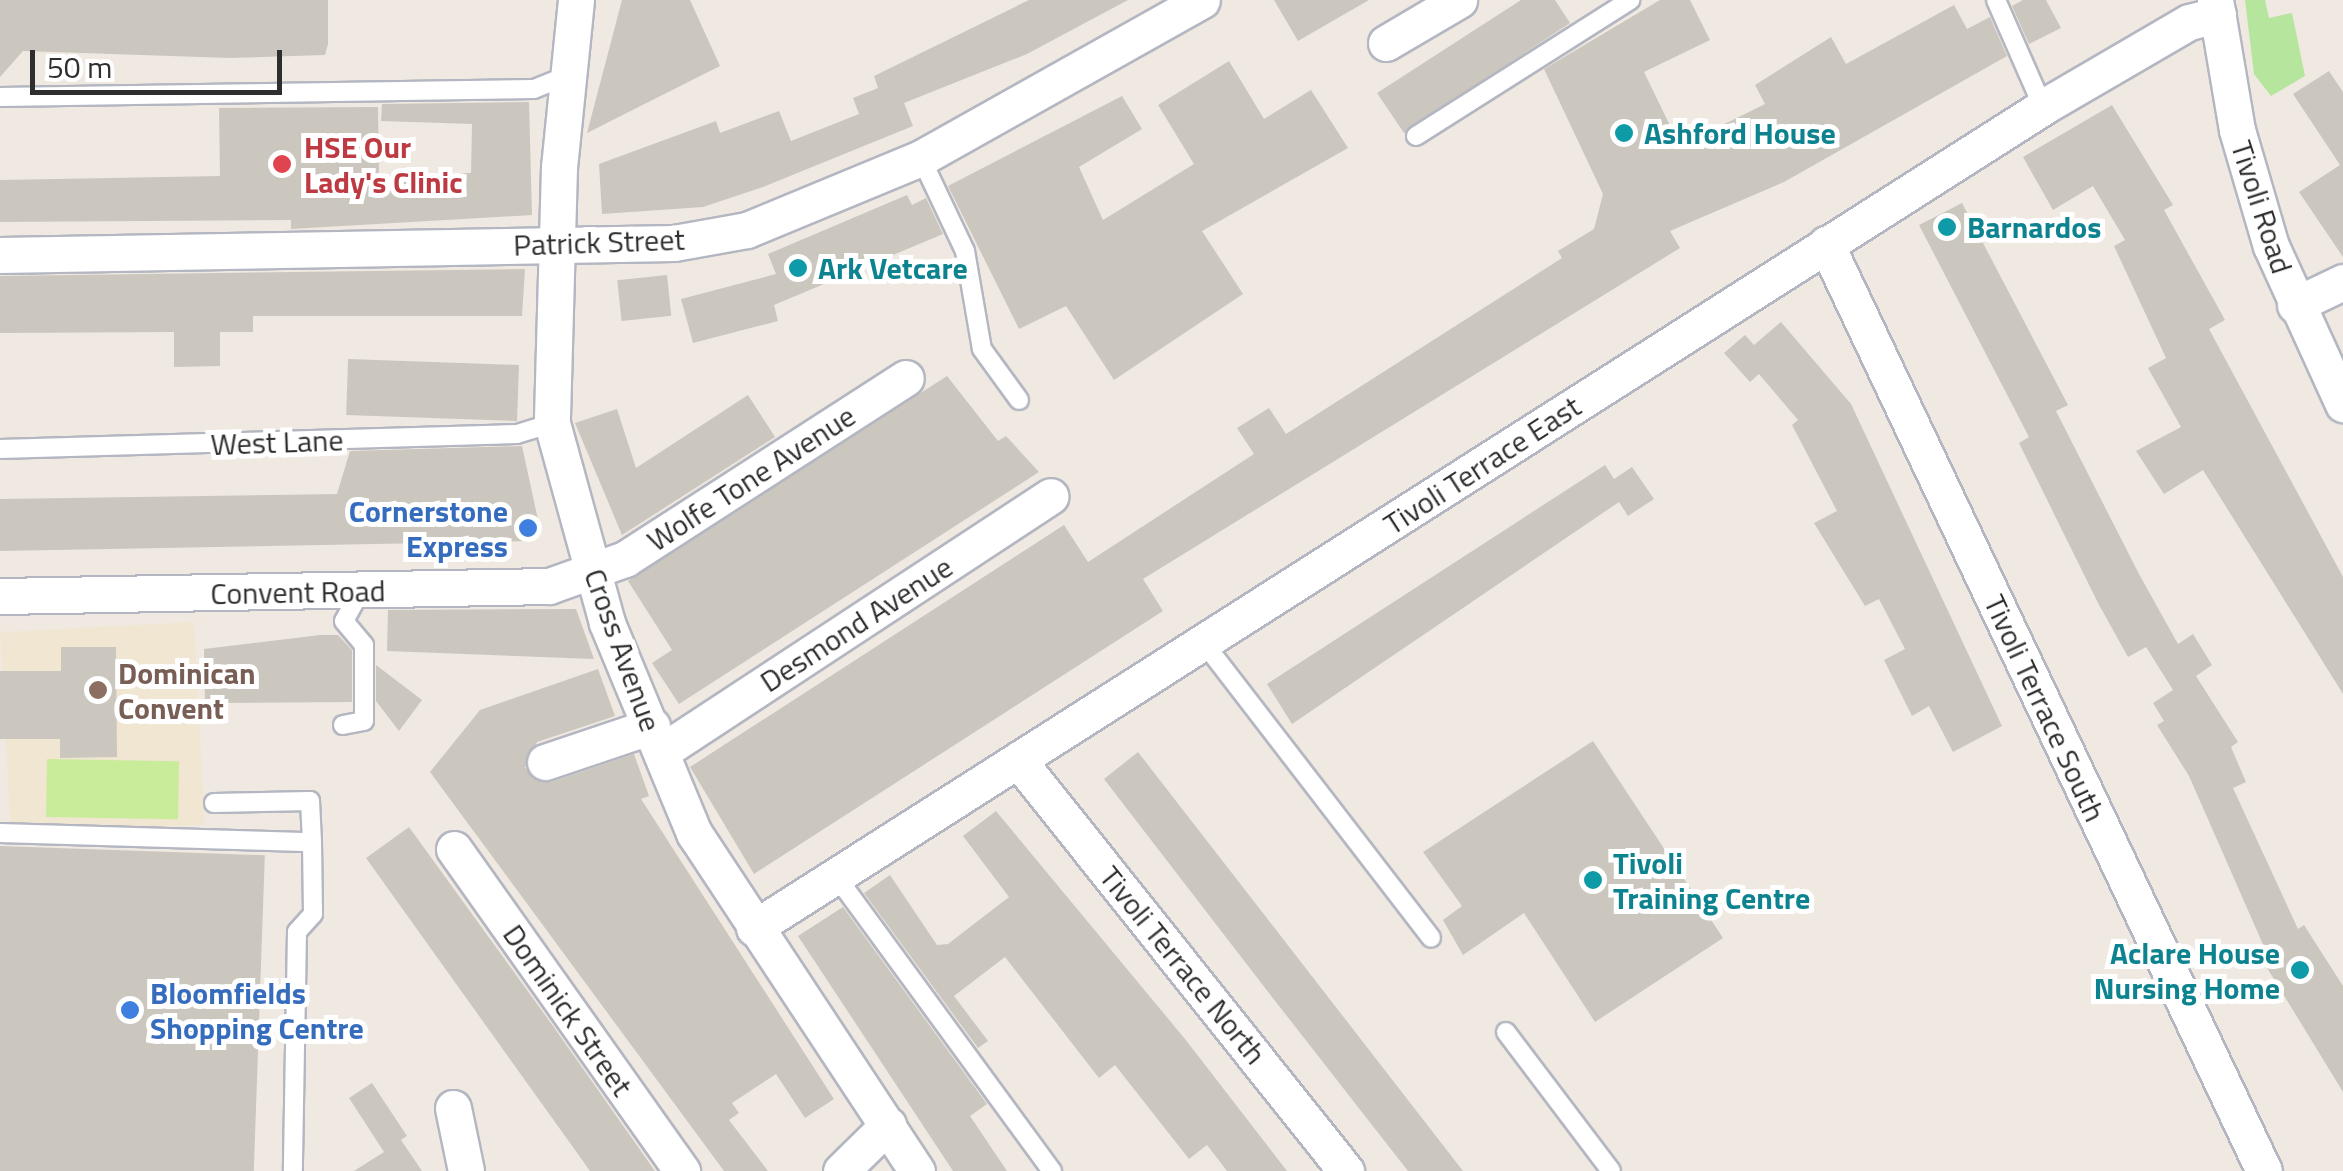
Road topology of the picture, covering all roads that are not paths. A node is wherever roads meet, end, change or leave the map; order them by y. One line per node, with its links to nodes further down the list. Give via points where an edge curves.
1 (576, 0): 9 (street, Cross Avenue)
2 (1202, 0): 7 (street, Patrick Street)
3 (1630, 0): 12 (lane)
4 (1996, 0): 11 (lane)
5 (1449, 2): 8 (street)
6 (2216, 8): 11 (street, Tivoli Terrace East); 18 (street, Tivoli Road, via 2237,130)
7 (1162, 10): 13 (street, Patrick Street)
8 (1386, 44)
9 (569, 75): 10 (lane, via 534,89); 15 (street, Cross Avenue)
10 (0, 97)
11 (2043, 107): 14 (street, Tivoli Terrace East)
12 (1416, 136)
13 (921, 158): 15 (street, Patrick Street, via 747,230 674,243); 20 (lane, via 964,251 982,349)
14 (1826, 244): 28 (street, Tivoli Terrace East); 51 (street, Tivoli Terrace South)
15 (560, 245): 16 (street, Patrick Street); 22 (street, Cross Avenue)
16 (0, 256)
17 (2343, 282): 18 (street)
18 (2295, 305): 21 (street, Tivoli Road)
19 (906, 378): 25 (street, Wolfe Tone Avenue)
20 (1020, 400)
21 (2343, 404)
22 (552, 423): 23 (lane, West Lane, via 516,434); 25 (street, Cross Avenue)
23 (0, 449)
24 (1050, 496): 30 (street, Desmond Avenue)
25 (594, 574): 26 (street, Convent Road, via 549,586); 30 (street, Cross Avenue)
26 (360, 592): 27 (street, Convent Road); 29 (lane, via 344,621 364,645 364,721)
27 (0, 596)
28 (1204, 642): 31 (street, Tivoli Terrace East); 39 (lane)
29 (343, 725)
30 (657, 739): 32 (street, Desmond Avenue); 38 (street, Cross Avenue, via 680,806)
31 (1018, 760): 37 (street, Tivoli Terrace East); 49 (street, Tivoli Terrace North)
32 (545, 762)
33 (214, 803): 35 (lane, via 310,801)
34 (0, 833): 35 (lane)
35 (312, 842): 43 (lane, via 313,914 297,932)
36 (454, 849): 45 (street, Dominick Street)
37 (836, 876): 38 (street, Tivoli Terrace East); 48 (lane)
38 (754, 928): 42 (street, Cross Avenue)
39 (1431, 938)
40 (1506, 1032): 50 (lane)
41 (453, 1108): 44 (street)
42 (888, 1125): 46 (street); 47 (street, Cross Avenue)
43 (292, 1171)
44 (466, 1171)
45 (682, 1171)
46 (840, 1171)
47 (918, 1171)
48 (1052, 1171)
49 (1346, 1171)
50 (1611, 1171)
51 (2264, 1171)

